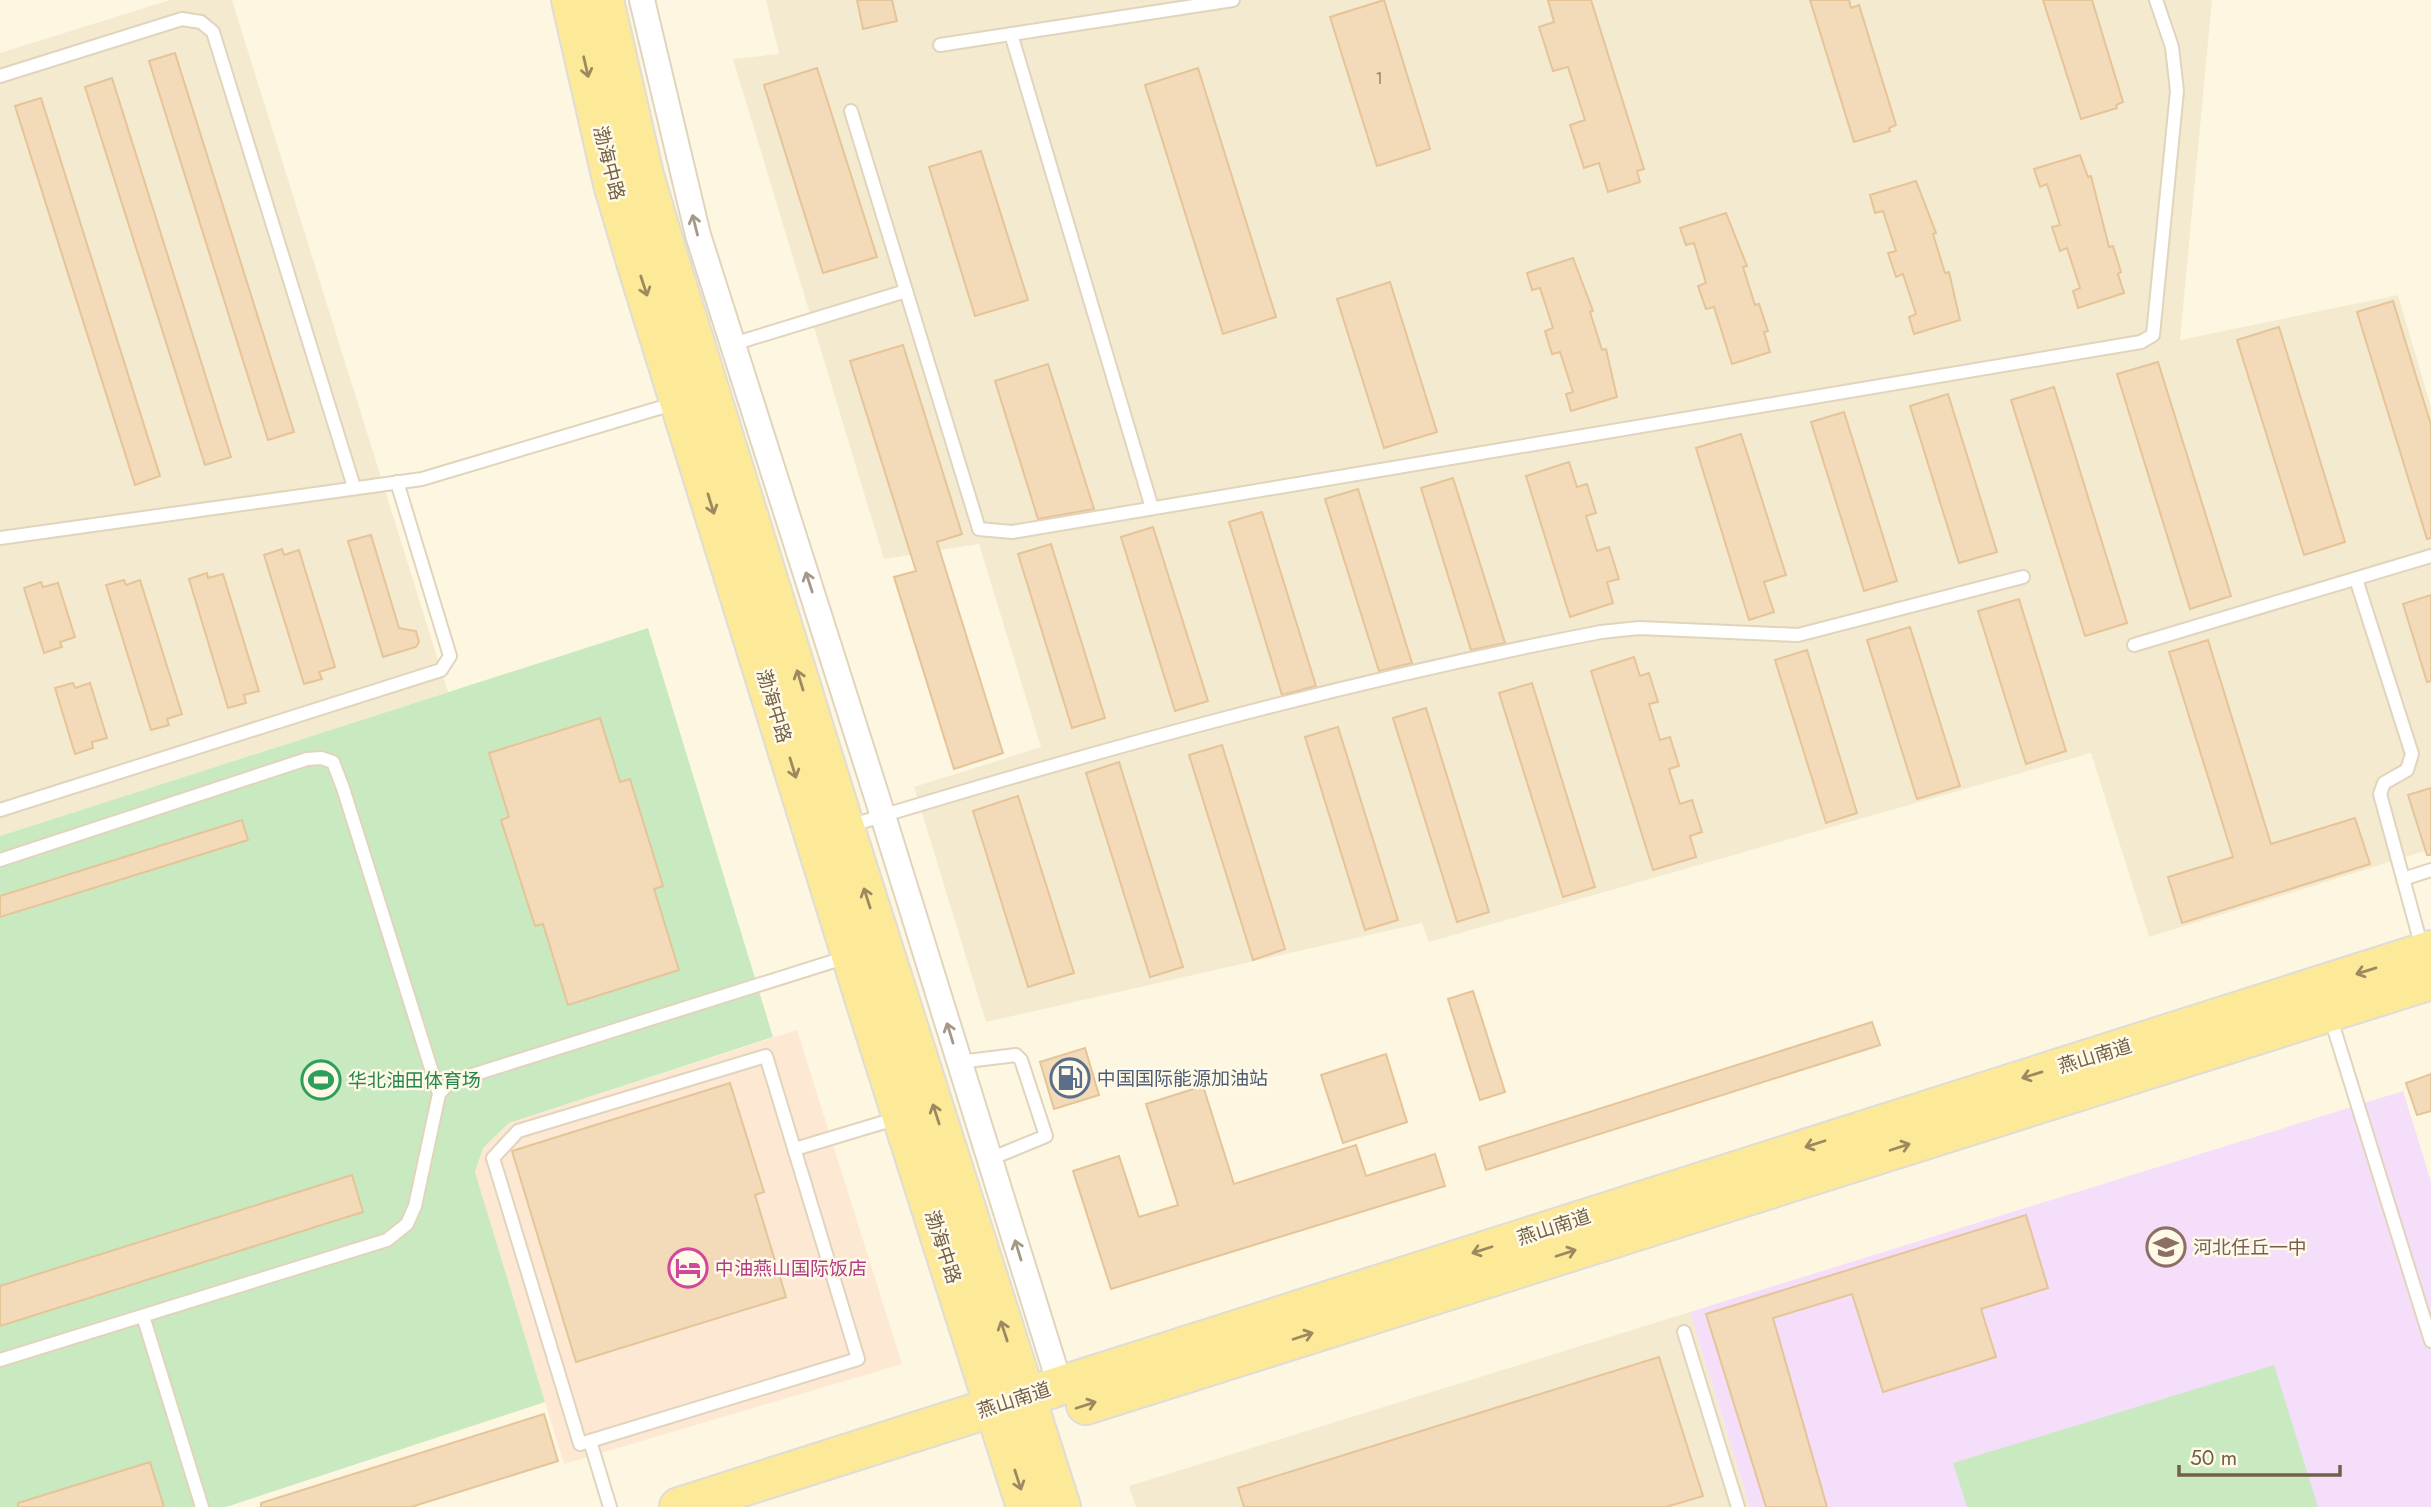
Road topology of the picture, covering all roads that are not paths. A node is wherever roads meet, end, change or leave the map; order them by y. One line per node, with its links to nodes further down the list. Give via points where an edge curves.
1 (570, 0): 12 (main road, 渤海中路, one-way to 12, via 613,184)
2 (604, 0): 23 (main road, 渤海中路, one-way to 2, via 648,188)
3 (642, 0): 11 (street, one-way to 3, via 698,235)
4 (1233, 0): 6 (lane)
5 (2157, 0): 15 (lane, via 2172,47 2177,91 2153,335 2141,342)
6 (1011, 34): 7 (lane); 15 (lane)
7 (940, 45)
8 (0, 76): 14 (lane, via 182,19 201,22 213,32)
9 (851, 111): 10 (lane)
10 (906, 291): 11 (lane); 15 (lane, via 979,529 1012,532)
11 (733, 344): 22 (street, one-way to 11)
12 (680, 402): 13 (lane, via 422,479); 27 (main road, 渤海中路, one-way to 27)
13 (397, 482): 14 (lane); 21 (lane, via 450,656 441,670)
14 (354, 487): 16 (lane)
15 (1152, 508)
16 (0, 538)
17 (2431, 556): 19 (lane)
18 (2023, 577): 22 (lane, via 1798,635 1639,628 1358,682 1071,759)
19 (2356, 579): 20 (lane); 26 (lane, via 2412,754 2407,770 2384,783 2380,794)
20 (2134, 645)
21 (0, 810)
22 (883, 816): 23 (lane); 30 (street, one-way to 22)
23 (845, 828): 39 (main road, 渤海中路, one-way to 23)
24 (0, 860): 31 (lane, via 307,759 333,762)
25 (2431, 870): 26 (lane)
26 (2403, 879): 28 (lane)
27 (851, 956): 31 (lane, via 450,1082); 32 (main road, 渤海中路)
28 (2428, 961): 29 (main road, 燕山南道); 39 (main road, 燕山南道, one-way to 39)
29 (2329, 1012): 37 (lane); 39 (main road, 燕山南道, one-way to 29)
30 (959, 1062): 34 (street); 34 (lane, via 1016,1055 1046,1136)
31 (439, 1094): 35 (lane, via 415,1206 407,1224 387,1240)
32 (902, 1116): 33 (lane); 39 (main road, 渤海中路)
33 (795, 1149): 40 (lane, via 858,1359); 40 (lane, via 766,1056 518,1131 493,1158 580,1444)
34 (990, 1159): 39 (street, one-way to 34)
35 (143, 1316): 38 (lane); 41 (lane)
36 (1684, 1332): 47 (lane)
37 (2431, 1341)
38 (0, 1360)
39 (1023, 1408): 43 (main road, 燕山南道); 44 (main road, 燕山南道); 45 (main road, one-way to 45); 46 (main road)
40 (590, 1441): 42 (lane)
41 (202, 1507)
42 (610, 1507)
43 (679, 1507)
44 (764, 1507)
45 (1026, 1507)
46 (1061, 1507)
47 (1738, 1507)

